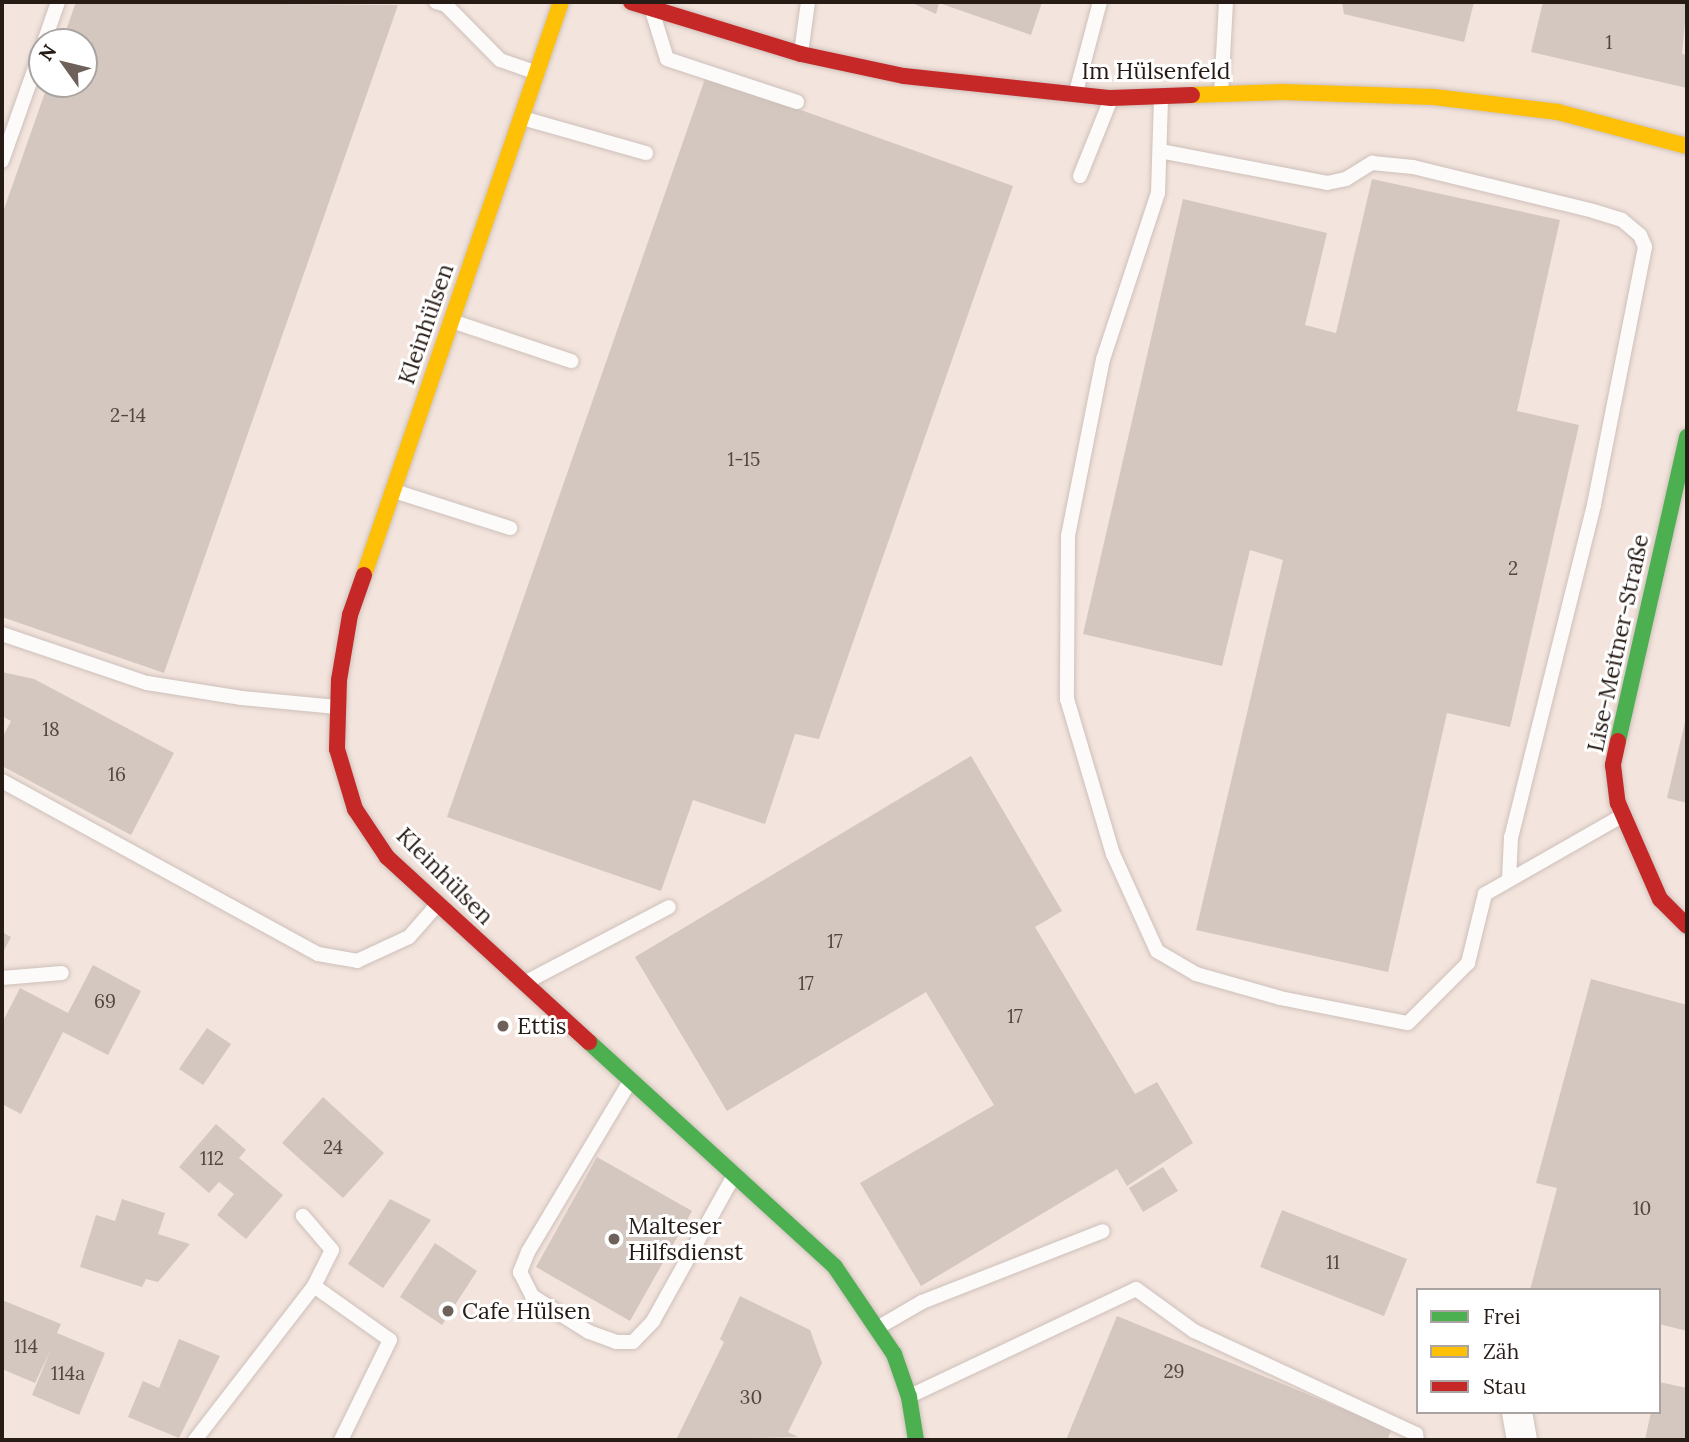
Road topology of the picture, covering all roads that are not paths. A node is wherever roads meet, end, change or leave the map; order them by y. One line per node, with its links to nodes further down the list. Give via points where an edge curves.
1 (58, 2): 9 (lane)
2 (436, 2): 11 (lane, via 469,26 500,60)
3 (561, 2): 11 (street, Kleinhülsen)
4 (631, 2): 8 (street, Im Hülsenfeld)
5 (808, 2): 10 (lane)
6 (1100, 2): 13 (lane)
7 (1226, 2): 14 (lane)
8 (652, 8): 10 (street, Im Hülsenfeld); 17 (lane, via 667,59)
9 (49, 28)
10 (801, 54): 13 (street, Im Hülsenfeld, via 904,76)
11 (537, 72): 18 (street, Kleinhülsen)
12 (28, 88): 22 (lane)
13 (1075, 94): 16 (street, Im Hülsenfeld)
14 (1221, 95): 15 (street, Im Hülsenfeld); 19 (street, Im Hülsenfeld, via 1434,97 1558,112)
15 (1161, 97): 16 (street, Im Hülsenfeld); 20 (lane)
16 (1111, 98): 23 (lane)
17 (797, 102)
18 (521, 117): 21 (lane); 24 (street, Kleinhülsen)
19 (1687, 146)
20 (1160, 151): 33 (lane, via 1327,183 1372,163 1413,167 1593,211 1622,220 1640,235 1645,247 1594,505 1511,837); 33 (lane, via 1158,194 1103,359 1068,536 1067,686 1113,854 1157,951 1196,974 1280,998 1408,1023 1468,963 1485,894)
21 (646, 153)
22 (2, 161)
23 (1080, 176)
24 (451, 321): 25 (lane); 27 (street, Kleinhülsen)
25 (571, 360)
26 (1687, 437): 32 (street, Lise-Meitner-Straße, via 1613,765)
27 (393, 490): 28 (lane); 30 (street, Kleinhülsen, via 350,615)
28 (510, 528)
29 (2, 634): 30 (lane, via 147,683)
30 (339, 707): 34 (street, Kleinhülsen, via 337,749 355,809 387,858)
31 (2, 781): 34 (lane, via 318,954 357,961 409,937)
32 (1623, 815): 33 (lane); 36 (street, Lise-Meitner-Straße, via 1661,899)
33 (1509, 880)
34 (437, 905): 39 (street, Kleinhülsen)
35 (669, 906): 39 (lane)
36 (1687, 926)
37 (62, 973): 38 (lane)
38 (2, 978)
39 (525, 983): 40 (street, Kleinhülsen)
40 (631, 1079): 41 (street, Kleinhülsen); 41 (lane, via 528,1252 520,1272 533,1296 589,1332 616,1342 633,1342 653,1321)
41 (736, 1173): 45 (street, Kleinhülsen, via 835,1267)
42 (303, 1216): 44 (lane, via 332,1250)
43 (1103, 1231): 45 (lane, via 922,1302)
44 (314, 1286): 48 (lane); 49 (lane, via 390,1340)
45 (879, 1327): 46 (street, Kleinhülsen)
46 (909, 1397): 50 (street, Kleinhülsen); 51 (lane, via 1136,1289 1194,1331 1416,1434)
47 (1517, 1414): 52 (street)
48 (195, 1440)
49 (341, 1440)
50 (916, 1440)
51 (1417, 1440)
52 (1522, 1440)

